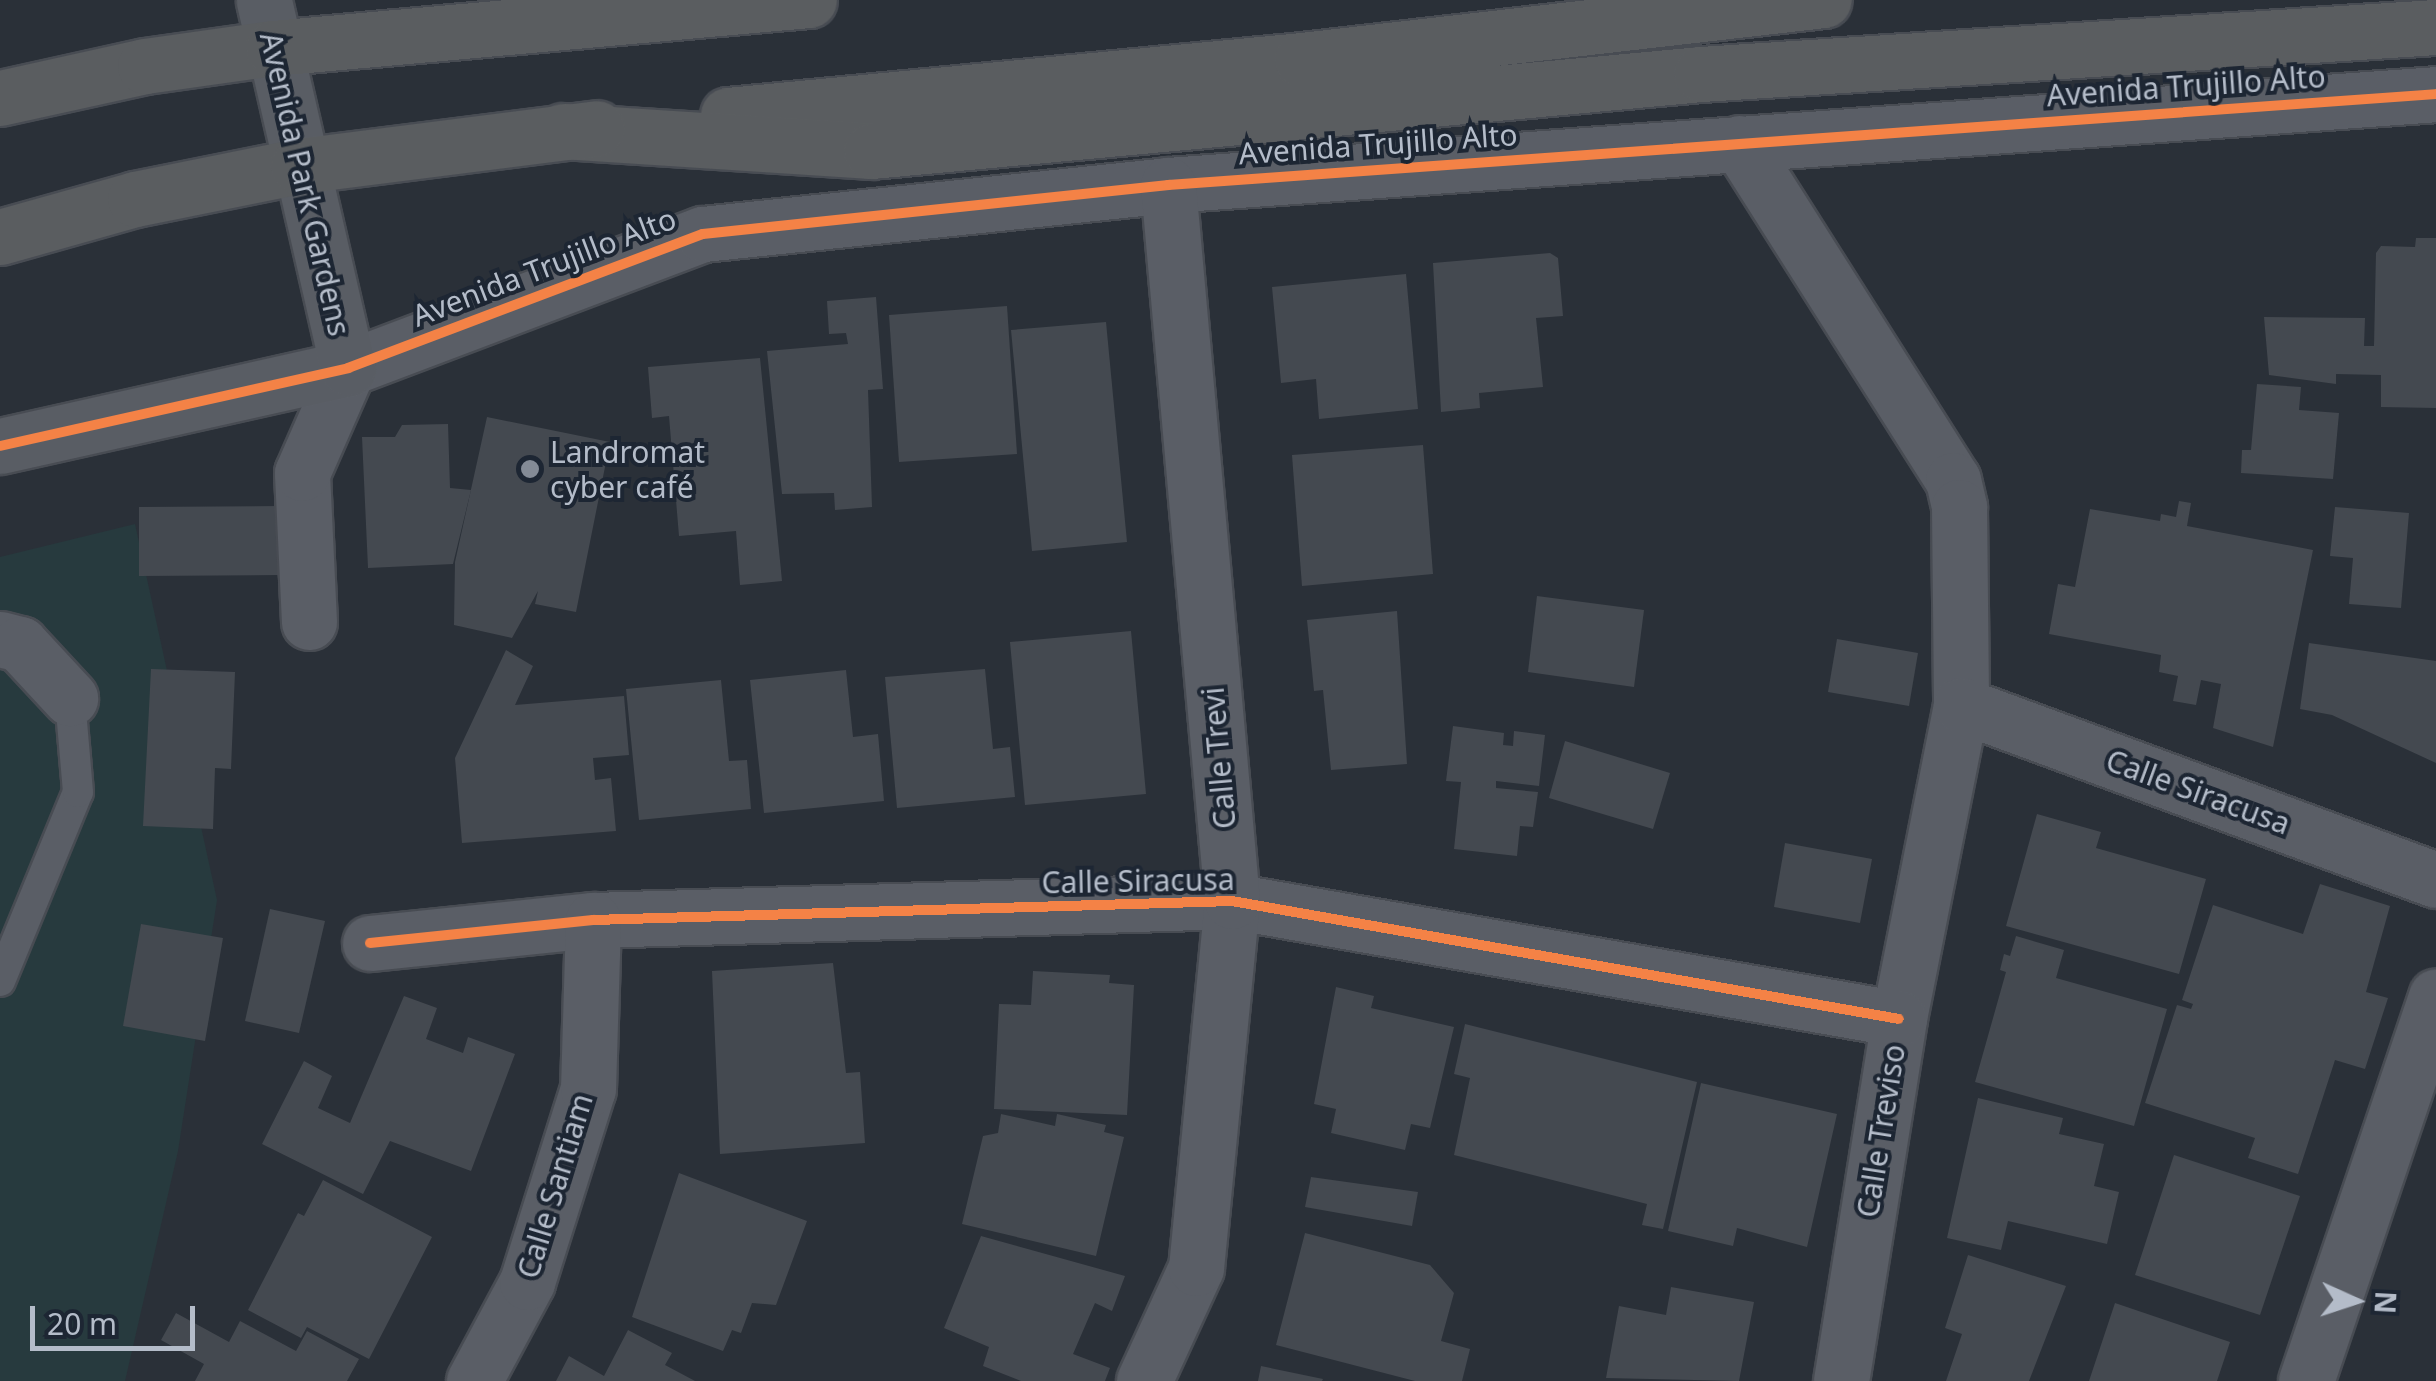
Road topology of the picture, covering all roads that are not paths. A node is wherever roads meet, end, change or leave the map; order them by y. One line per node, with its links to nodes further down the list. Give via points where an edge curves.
1 (808, 0): 3 (highway)
2 (1824, 0): 7 (highway, via 1302,60)
3 (269, 24): 6 (highway, via 145,66); 9 (street, Avenida Park Gardens)
4 (2436, 27): 7 (highway, via 1701,74 870,150)
5 (2436, 94): 8 (street, Avenida Trujillo Alto)
6 (0, 98)
7 (562, 131): 9 (highway)
8 (1739, 142): 10 (street, Avenida Trujillo Alto); 17 (street, Calle Treviso, via 1954,480 1960,507)
9 (298, 166): 11 (highway, via 135,199); 12 (street, Avenida Park Gardens)
10 (1168, 184): 12 (street, Avenida Trujillo Alto, via 704,234); 19 (street, Calle Trevi)
11 (0, 236)
12 (348, 368): 13 (street); 14 (street, via 302,473)
13 (0, 446)
14 (309, 622)
15 (0, 638): 16 (street, via 20,644)
16 (70, 698): 22 (lane, via 78,792)
17 (1961, 705): 18 (street, Calle Siracusa); 24 (street, Calle Treviso)
18 (2436, 880)
19 (1232, 901): 20 (street, Calle Siracusa); 24 (street, Calle Siracusa); 26 (street, Calle Trevi, via 1196,1268)
20 (593, 920): 21 (street, Calle Siracusa); 25 (street, Calle Santiam, via 588,1090 527,1282)
21 (370, 943)
22 (0, 981)
23 (2436, 996): 28 (street)
24 (1898, 1018): 27 (street, Calle Treviso)
25 (474, 1381)
26 (1144, 1381)
27 (1842, 1381)
28 (2306, 1381)

